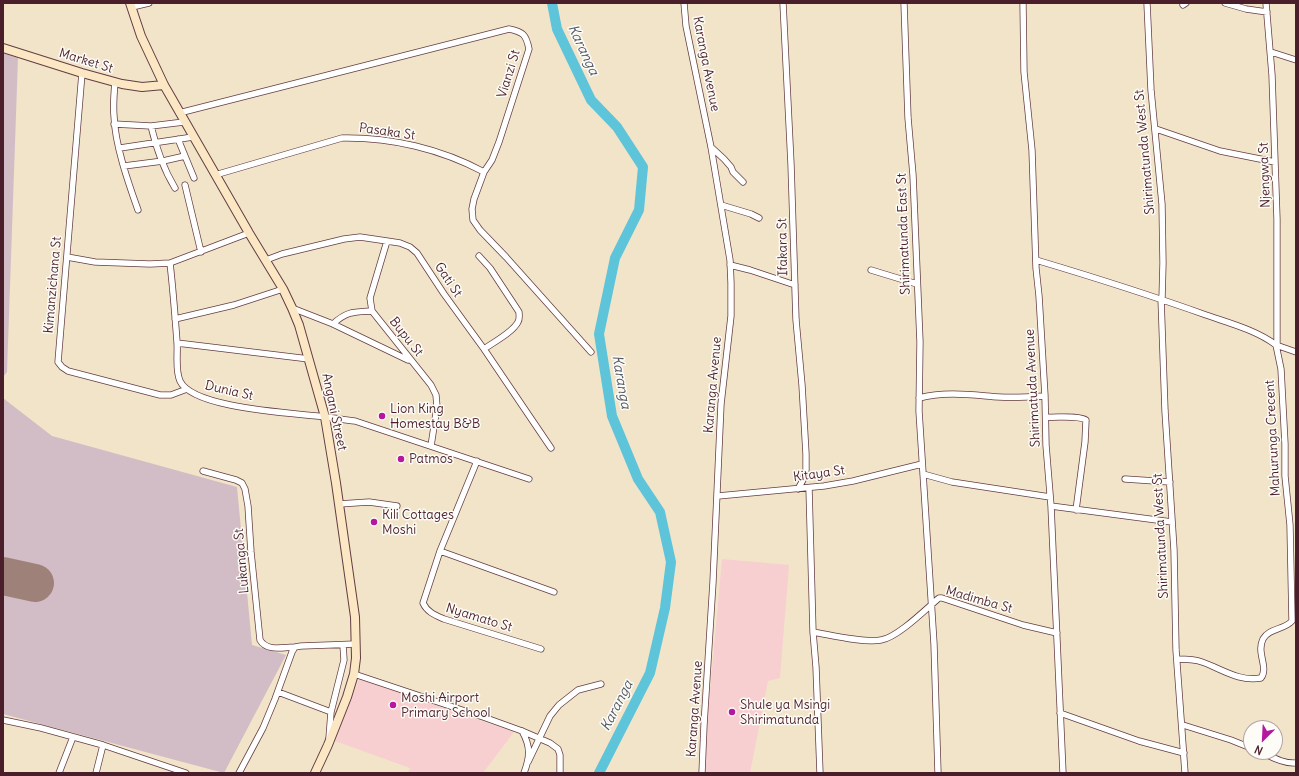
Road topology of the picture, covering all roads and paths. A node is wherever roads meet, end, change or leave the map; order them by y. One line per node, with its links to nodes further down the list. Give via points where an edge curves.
1 (149, 3): 9 (street)
2 (684, 3): 25 (street, Karanga Avenue, via 686,26)
3 (783, 3): 50 (street, Ifakara St)
4 (904, 3): 51 (street, Shirimatunda East St, via 908,118 914,175)
5 (1022, 3): 46 (street, Shirimatuda Avenue)
6 (1147, 3): 21 (street, Shirimatunda West St, via 1151,90)
7 (1225, 3): 10 (street)
8 (1266, 3): 10 (street, Njengwa St)
9 (131, 5): 16 (street, Angani Street, via 141,36)
10 (1267, 12): 12 (street, Njengwa St)
11 (3, 48): 14 (street, Market St)
12 (1271, 52): 13 (street); 29 (street, Njengwa St)
13 (1296, 60)
14 (82, 73): 15 (street, Market St); 44 (street, Kimanzichana St)
15 (115, 82): 16 (street, Market St, via 142,87); 19 (street)
16 (164, 85): 17 (street, Angani Street)
17 (179, 113): 18 (street, Angani Street); 31 (street, Vianzi St, via 509,29 523,34 528,49 499,142)
18 (184, 122): 20 (street); 22 (street, Angani Street)
19 (114, 124): 20 (street); 26 (street)
20 (151, 126): 24 (street)
21 (1156, 129): 29 (street, via 1220,151); 53 (street, Shirimatunda West St, via 1162,204)
22 (193, 137): 23 (street); 32 (street, Angani Street)
23 (178, 139): 24 (street); 27 (street)
24 (155, 142): 26 (street); 28 (street)
25 (711, 147): 34 (street); 37 (street, Karanga Avenue)
26 (120, 148): 30 (street)
27 (185, 156): 28 (street); 33 (street)
28 (163, 161): 30 (street); 36 (street)
29 (1274, 162): 59 (street, Njengwa St, via 1277,218)
30 (124, 166): 38 (street)
31 (484, 172): 32 (street, Pasaka St, via 454,158 423,148 387,140 342,138); 61 (street, Vianzi St, via 474,199 473,220)
32 (215, 175): 40 (street, Angani Street)
33 (194, 178)
34 (743, 182)
35 (185, 185): 42 (street)
36 (175, 188)
37 (721, 206): 39 (street); 48 (street, Karanga Avenue)
38 (138, 210)
39 (759, 218)
40 (249, 233): 42 (street); 45 (street, Angani Street)
41 (387, 240): 45 (street, Gati St, via 360,237 344,239); 55 (street, Bupu St, via 370,298); 60 (street, Gati St, via 410,247 417,253)
42 (201, 252): 47 (street)
43 (479, 256): 60 (street, via 519,312 517,324)
44 (67, 257): 47 (street, via 94,262); 65 (street, Kimanzichana St, via 58,362 62,368 160,395 171,395)
45 (266, 260): 52 (street, Angani Street)
46 (1036, 260): 53 (street, via 1094,276); 66 (street, Shirimatuda Avenue)
47 (170, 263): 56 (street, Dunia St)
48 (730, 265): 50 (street); 81 (street, Karanga Avenue, via 731,316 721,404)
49 (871, 270): 51 (street)
50 (795, 284): 80 (street, Ifakara St, via 806,454 806,470)
51 (917, 284): 67 (street, Shirimatunda East St)
52 (283, 289): 54 (street, Angani Street); 56 (street)
53 (1161, 299): 59 (street, via 1243,328); 78 (street, Shirimatunda West St)
54 (292, 308): 57 (street); 63 (street, Angani Street)
55 (372, 311): 57 (street, via 346,314); 64 (street, Bupu St)
56 (175, 320): 58 (street, Dunia St)
57 (333, 324): 64 (street)
58 (177, 343): 63 (street); 65 (street, Dunia St, via 180,382)
59 (1276, 345): 62 (street); 90 (street, Mahurunga Crecent, via 1280,369)
60 (484, 349): 71 (street, Gati St)
61 (591, 352)
62 (1296, 352)
63 (309, 359): 68 (street, Angani Street)
64 (410, 361): 70 (street, Bupu St, via 431,385 436,395 437,407)
65 (187, 389): 68 (street, Dunia St, via 204,398 246,408)
66 (1045, 396): 67 (street, via 1022,398 938,394); 69 (street, Shirimatuda Avenue)
67 (919, 398): 73 (street, Shirimatunda East St)
68 (325, 416): 70 (street, via 355,421); 83 (street, Angani Street)
69 (1046, 418): 82 (street, Shirimatuda Avenue); 86 (street, via 1086,420)
70 (431, 446): 72 (street)
71 (551, 448)
72 (477, 461): 76 (street); 88 (street, Nyamato St)
73 (922, 464): 75 (street, Shirimatunda East St); 79 (street, Kitaya St, via 853,481)
74 (202, 471): 96 (street, Lukanga St, via 236,480 245,489 260,640 271,648)
75 (924, 474): 82 (street, via 952,482); 91 (street, Shirimatunda East St)
76 (529, 479)
77 (1125, 479): 78 (street)
78 (1170, 482): 87 (street, Shirimatunda West St)
79 (809, 488): 80 (street, Kitaya St); 92 (street)
80 (798, 489): 81 (street, Kitaya St)
81 (718, 496): 123 (street, Karanga Avenue)
82 (1050, 497): 85 (street, Shirimatuda Avenue)
83 (339, 504): 84 (street, via 369,502); 94 (street, Angani Street, via 355,617)
84 (397, 506)
85 (1051, 506): 86 (street); 93 (street, Shirimatuda Avenue)
86 (1076, 510): 87 (street)
87 (1172, 522): 98 (street, Shirimatunda West St)
88 (440, 551): 89 (street); 97 (street, Nyamato St, via 423,603 425,608 444,619)
89 (554, 592)
90 (1294, 600): 98 (street, Mahurunga Crecent, via 1292,621 1266,634 1261,644 1260,654 1264,673 1261,678 1245,678 1230,674 1194,659)
91 (931, 606): 92 (street, Madimba St, via 892,636 882,640); 93 (street, Madimba St, via 942,598 1023,625); 125 (street, Shirimatunda East St)
92 (812, 632): 124 (street, via 816,667)
93 (1057, 633): 103 (street, Shirimatuda Avenue)
94 (356, 644): 95 (street, Lukanga St); 99 (street, Angani Street)
95 (343, 645): 96 (street, Lukanga St); 102 (street, via 344,660)
96 (296, 648): 101 (street, via 292,652)
97 (541, 648)
98 (1177, 659): 105 (street, Shirimatunda West St)
99 (354, 674): 106 (street); 110 (street, Angani Street)
100 (601, 684): 108 (street, via 578,690 559,705 550,716)
101 (278, 692): 102 (street); 119 (street, via 263,728)
102 (330, 712): 110 (street)
103 (1060, 713): 112 (street, via 1139,742); 126 (street, Shirimatuda Avenue)
104 (3, 720): 107 (street)
105 (1182, 725): 111 (street); 112 (street, Shirimatunda West St)
106 (522, 731): 108 (street); 114 (street, via 527,740)
107 (73, 737): 109 (street); 116 (street)
108 (540, 739): 114 (street); 122 (street, via 558,749)
109 (103, 745): 117 (street); 118 (street)
110 (328, 745): 120 (street, Angani Street)
111 (1243, 745)
112 (1184, 753): 127 (street, Shirimatunda West St)
113 (1277, 760): 115 (street)
114 (528, 762): 121 (street)
115 (1296, 763)
116 (59, 773)
117 (96, 773)
118 (186, 773)
119 (239, 773)
120 (315, 773)
121 (524, 773)
122 (560, 773)
123 (702, 773)
124 (820, 773)
125 (938, 773)
126 (1063, 773)
127 (1185, 773)

